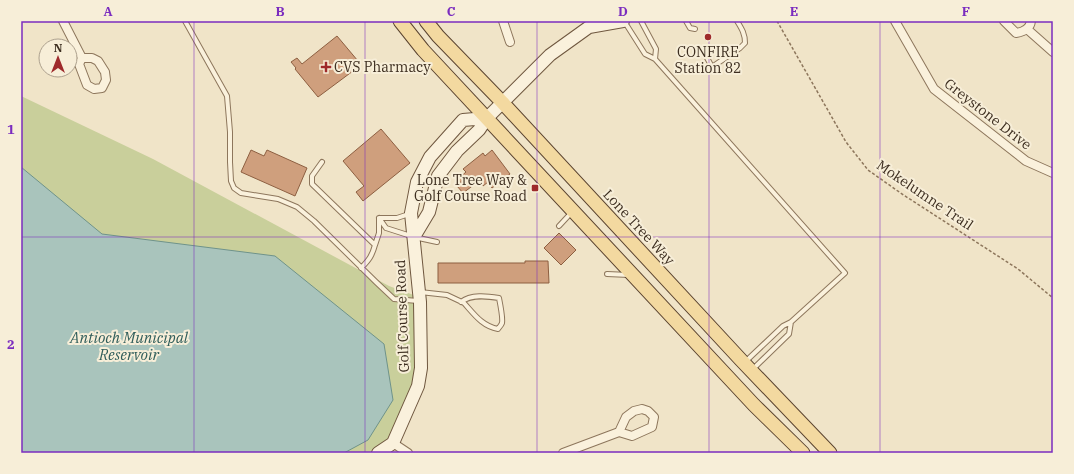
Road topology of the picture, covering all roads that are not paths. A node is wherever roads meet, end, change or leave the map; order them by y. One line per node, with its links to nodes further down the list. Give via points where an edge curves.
1 (63, 21): 22 (street)
2 (185, 21): 35 (lane, via 227,96 231,181 234,188 241,193 278,199 297,207)
3 (400, 21): 25 (main road, via 423,50)
4 (426, 21): 24 (main road, Lone Tree Way)
5 (503, 21): 17 (street)
6 (624, 21): 23 (lane, via 645,54); 24 (street, via 589,28 550,55)
7 (640, 21): 23 (lane, via 656,49)
8 (686, 21): 13 (lane)
9 (737, 21): 21 (lane, via 744,32 745,43 711,68)
10 (895, 21): 27 (street, Greystone Drive, via 934,89 1026,161)
11 (1004, 21): 15 (street, via 1016,33)
12 (1031, 21): 15 (street)
13 (690, 28): 14 (lane); 16 (lane)
14 (695, 29)
15 (1027, 29): 19 (street)
16 (688, 33)
17 (510, 42)
18 (708, 51): 21 (lane)
19 (1053, 52)
20 (700, 55): 21 (lane)
21 (706, 56)
22 (82, 58)
23 (655, 59): 40 (lane, via 845,273)
24 (502, 102): 25 (street); 41 (main road, Lone Tree Way)
25 (487, 118): 28 (main road); 29 (street, Golf Course Road, via 463,120 430,157 417,182); 32 (street, via 438,176 429,212)
26 (322, 162): 34 (lane, via 312,176 312,184)
27 (1053, 173)
28 (573, 210): 31 (lane); 37 (main road)
29 (411, 213): 30 (lane, via 397,218); 32 (street, Golf Course Road)
30 (379, 218): 32 (lane, via 386,228); 34 (lane, via 379,233)
31 (559, 226)
32 (414, 237): 33 (lane); 38 (street, Golf Course Road)
33 (437, 242)
34 (375, 245): 35 (lane, via 369,260)
35 (361, 268): 38 (lane, via 394,299)
36 (607, 274): 37 (lane)
37 (634, 276): 47 (main road, via 754,405)
38 (419, 297): 39 (lane, via 447,295); 43 (street, Golf Course Road, via 421,368 418,386)
39 (461, 302): 39 (lane, via 480,321 490,327 500,327 502,323 499,298 479,297)
40 (791, 322): 41 (lane, via 783,326); 41 (lane, via 789,334)
41 (748, 367): 48 (main road, Lone Tree Way)
42 (619, 432): 46 (street)
43 (393, 442): 44 (street, Golf Course Road); 45 (street)
44 (378, 453)
45 (408, 453)
46 (563, 453)
47 (803, 453)
48 (830, 453)

